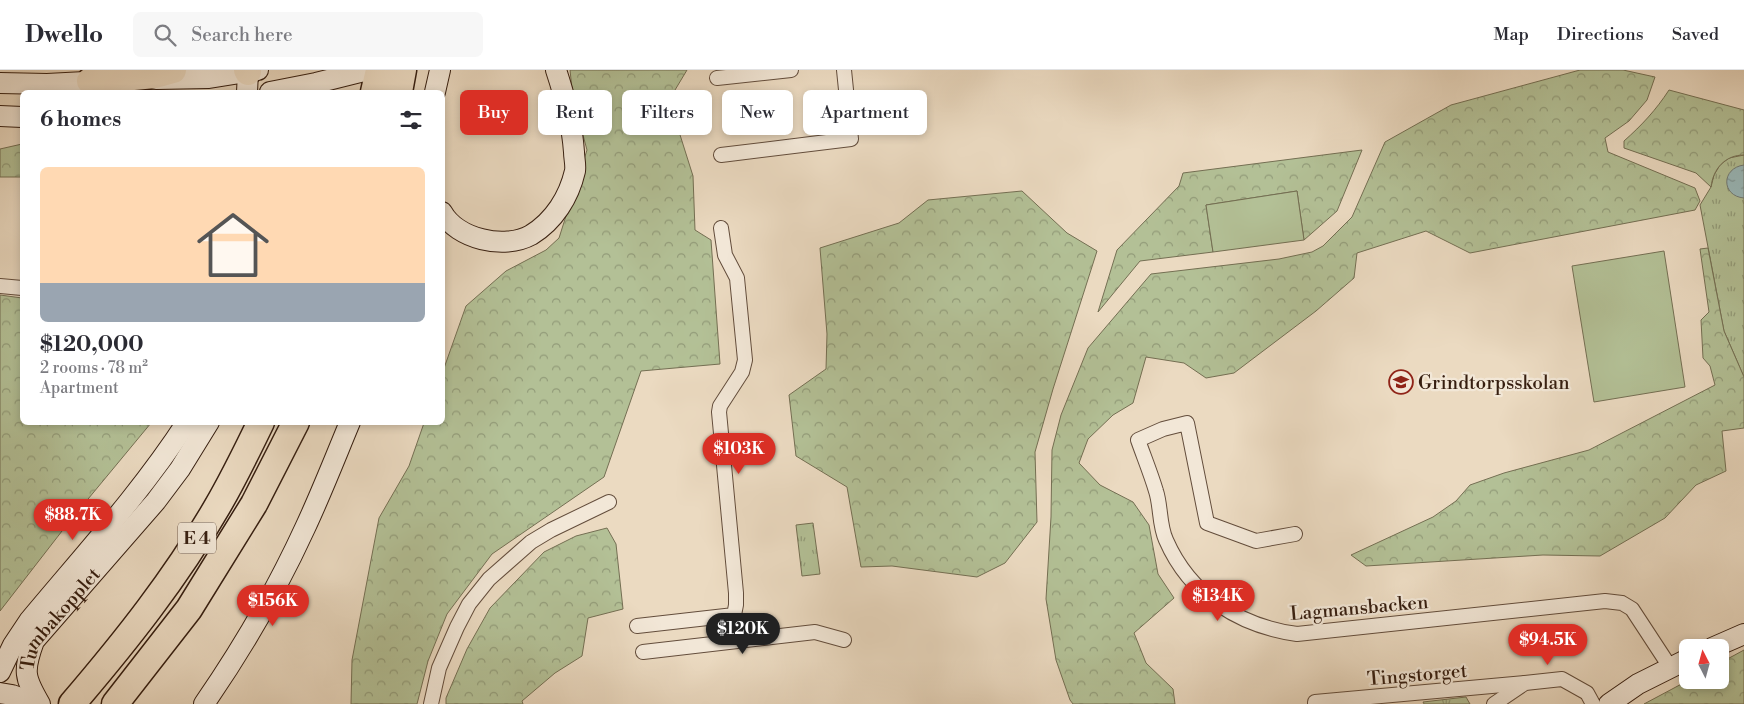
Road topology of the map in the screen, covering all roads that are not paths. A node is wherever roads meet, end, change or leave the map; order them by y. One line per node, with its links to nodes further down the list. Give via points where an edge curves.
1 (173, 70): 11 (highway, via 155,75)
2 (368, 70): 13 (main road)
3 (379, 70): 14 (highway)
4 (403, 70): 15 (highway)
5 (440, 70): 16 (main road)
6 (556, 70): 20 (main road, via 572,128 575,169 565,200 530,236 511,240 474,238 460,231)
7 (791, 70): 10 (street)
8 (844, 70): 19 (street, via 851,139)
9 (250, 76): 11 (main road)
10 (717, 78)
11 (90, 81): 12 (main road)
12 (0, 83)
13 (289, 90)
14 (374, 90)
15 (399, 90)
16 (435, 90)
17 (0, 116): 18 (main road)
18 (20, 117)
19 (721, 155)
20 (445, 215)
21 (721, 228): 31 (street, via 725,255 737,278 745,360 742,372 719,412 736,592 734,615)
22 (0, 286): 23 (street)
23 (20, 288)
24 (185, 425): 37 (main road, Tumbakopplet, via 143,484 29,621)
25 (207, 425): 40 (main road, Tumbakopplet, via 156,501 34,641 26,666)
26 (259, 425): 41 (highway, E 4, via 217,507 164,589)
27 (294, 425): 42 (highway, E 4, via 254,504 190,609)
28 (349, 425): 43 (main road, via 305,528 268,601)
29 (609, 502): 44 (street, via 531,542 489,579 469,604 457,627 439,668)
30 (1294, 534): 36 (street, Lagmansbacken, via 1256,541 1207,523 1187,423 1138,440 1156,492 1165,538 1181,568 1208,598 1236,617 1275,631 1297,634 1605,601 1622,603 1632,609)
31 (637, 626)
32 (1744, 634): 34 (main road)
33 (844, 640): 35 (street, via 815,632)
34 (1729, 641)
35 (643, 652)
36 (1679, 663): 48 (main road, via 1631,688)
37 (0, 672)
38 (1525, 683): 45 (street, Tingstorget); 46 (street, Tingstorget); 47 (street, Tingstorget, via 1562,679 1586,693)
39 (6, 694): 40 (main road)
40 (36, 698)
41 (72, 704)
42 (115, 704)
43 (204, 704)
44 (431, 704)
45 (1315, 704)
46 (1494, 704)
47 (1593, 704)
48 (1609, 704)

